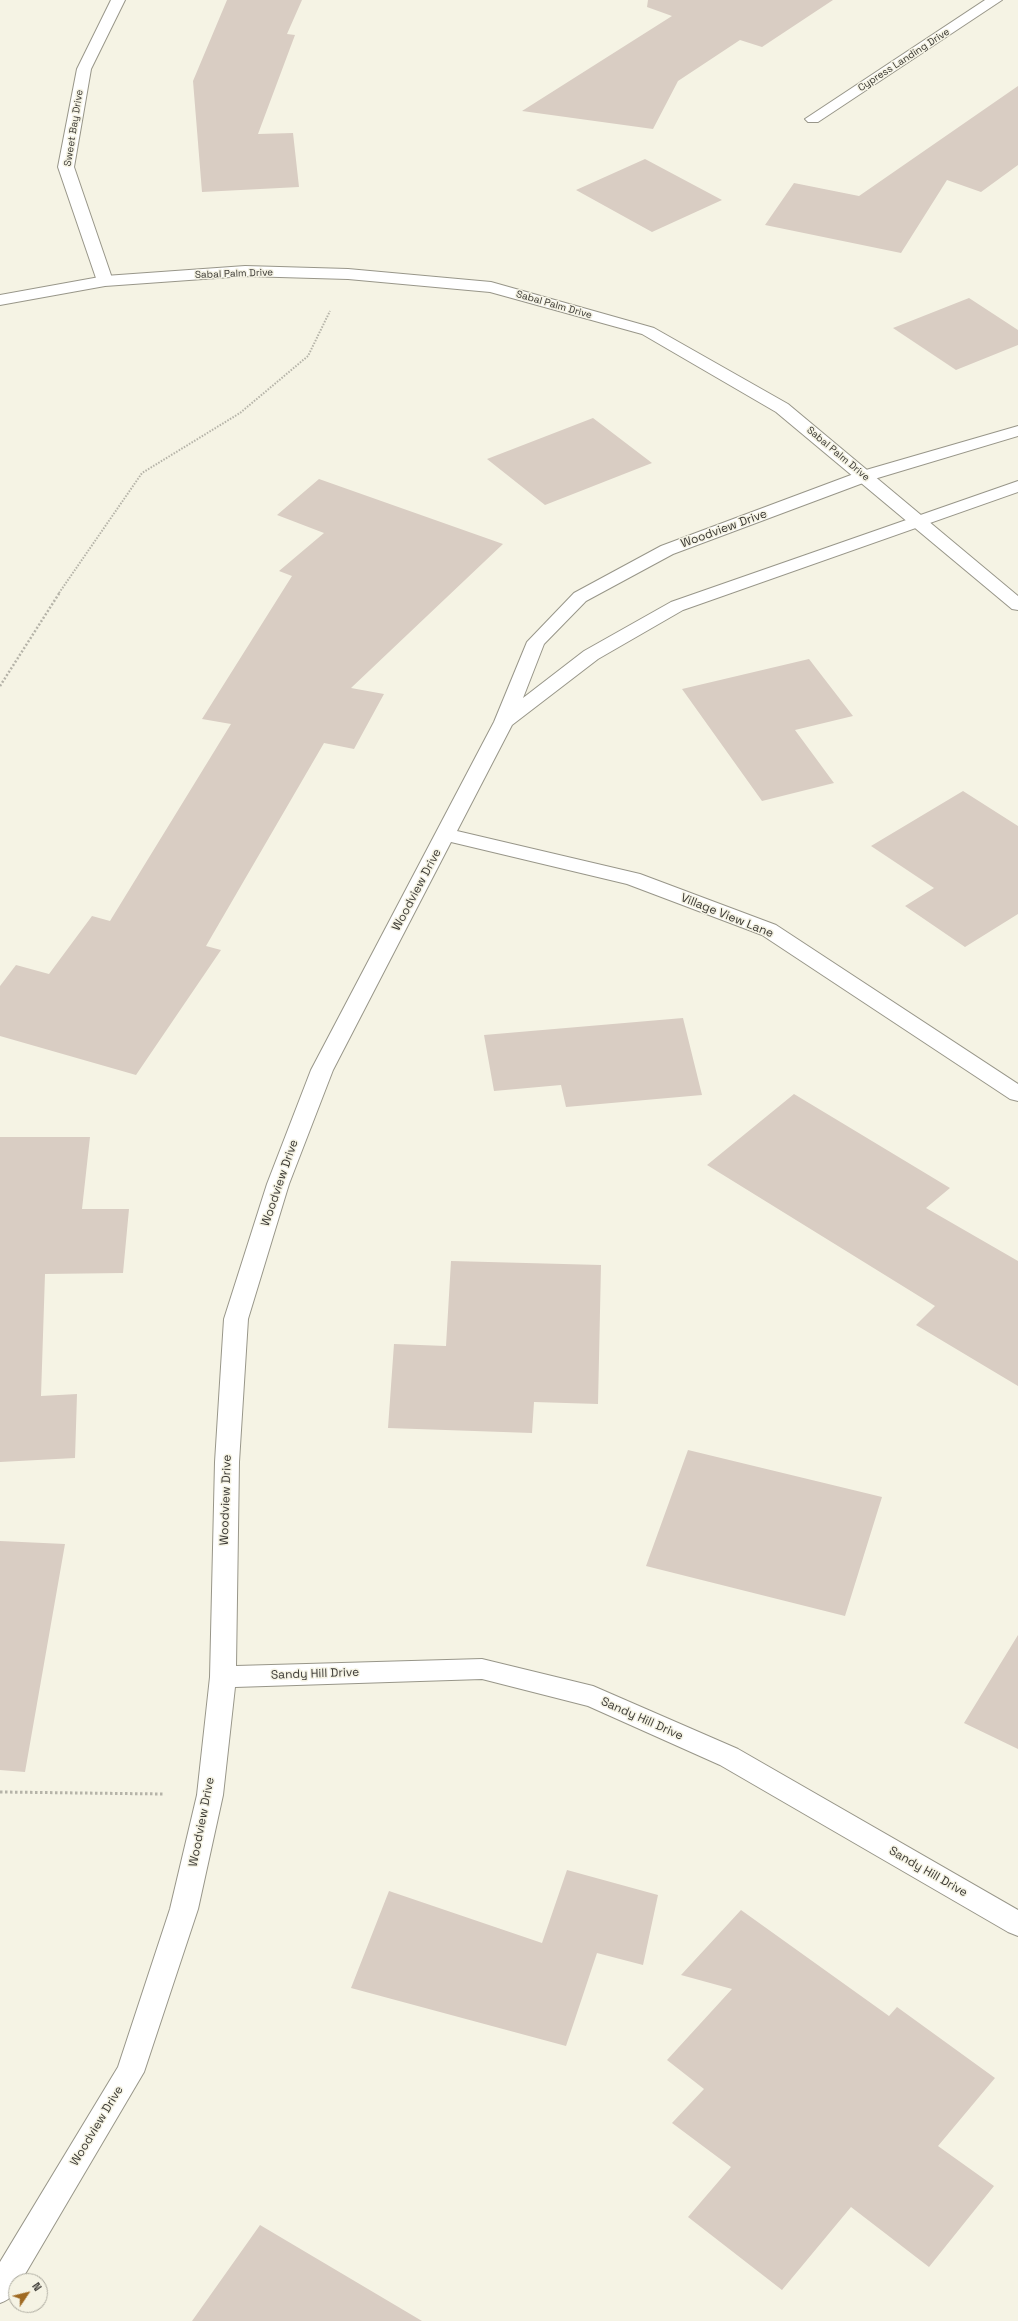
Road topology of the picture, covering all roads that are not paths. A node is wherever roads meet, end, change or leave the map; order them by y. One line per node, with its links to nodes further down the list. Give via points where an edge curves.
1 (118, 0): 4 (street, Sweet Bay Drive, via 84,69 66,167)
2 (995, 0): 3 (street, Cypress Landing Drive)
3 (813, 119)
4 (105, 281): 5 (street, Sabal Palm Drive); 7 (street, Sabal Palm Drive, via 245,271 348,274 491,287 648,331 782,408)
5 (0, 300)
6 (1018, 432): 7 (street, Woodview Drive)
7 (865, 476): 9 (street, Sabal Palm Drive); 11 (street, Woodview Drive, via 667,550 580,597 536,642)
8 (1018, 486): 9 (street, Woodview Drive)
9 (917, 521): 10 (street, Sabal Palm Drive); 11 (street, Woodview Drive, via 677,606 591,655)
10 (1018, 605)
11 (504, 722): 12 (street, Woodview Drive)
12 (446, 835): 13 (street, Village View Lane, via 633,879 769,930); 14 (street, Woodview Drive, via 322,1070 278,1184 236,1319 227,1462)
13 (1018, 1094)
14 (222, 1677): 15 (street, Sandy Hill Drive, via 482,1669 593,1697 728,1757); 16 (street, Woodview Drive, via 210,1795 184,1909 130,2072)
15 (1018, 1924)
16 (0, 2289)

